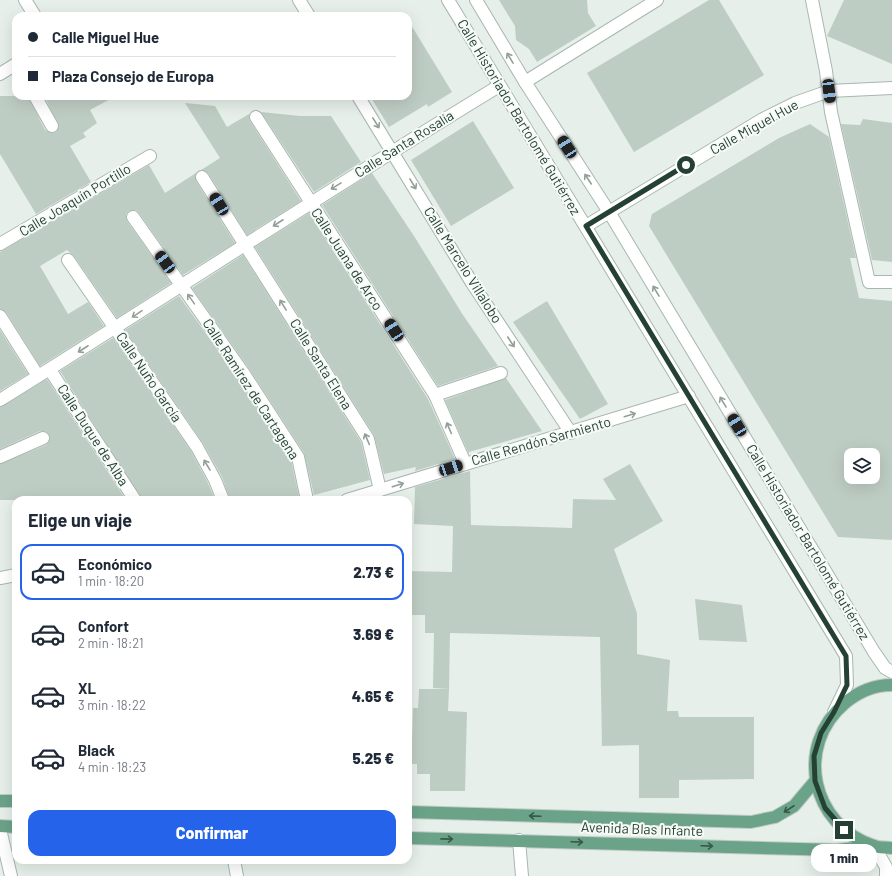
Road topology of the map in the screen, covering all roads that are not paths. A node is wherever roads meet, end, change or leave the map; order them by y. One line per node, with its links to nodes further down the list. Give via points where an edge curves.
1 (25, 0): 8 (street)
2 (299, 0): 9 (street)
3 (448, 0): 13 (street, Calle Historiador Bartolomé Gutiérrez)
4 (476, 0): 12 (street, Calle Historiador Bartolomé Gutiérrez, one-way to 4)
5 (657, 0): 7 (street)
6 (812, 0): 15 (street)
7 (639, 5): 12 (street)
8 (32, 12)
9 (306, 12)
10 (12, 66): 11 (street)
11 (0, 74)
12 (525, 82): 24 (street, Calle Historiador Bartolomé Gutiérrez, one-way to 12)
13 (499, 86): 20 (street, Calle Santa Rosalía); 26 (street, Calle Historiador Bartolomé Gutiérrez)
14 (892, 88): 15 (street, Calle Miguel Hue)
15 (829, 91): 24 (street, Calle Miguel Hue, via 795,103 763,119); 30 (street, via 831,112 868,282)
16 (37, 100): 19 (street)
17 (361, 100): 20 (street, Calle Marcelo Villalobo, one-way to 20)
18 (256, 117): 23 (street, Calle Juana de Arco)
19 (52, 126)
20 (393, 150): 23 (street, Calle Santa Rosalía, one-way to 23); 40 (street, Calle Marcelo Villalobo, one-way to 40, via 472,283)
21 (150, 156): 27 (street, Calle Joaquín Portillo)
22 (202, 177): 28 (street, Calle Santa Elena)
23 (310, 202): 28 (street, Calle Santa Rosalía, one-way to 28); 37 (street, Calle Juana de Arco)
24 (609, 212): 26 (street, Calle Miguel Hue); 51 (street, Calle Historiador Bartolomé Gutiérrez, one-way to 24, via 885,668 874,652)
25 (133, 217): 31 (street, Calle Ramírez de Cartagena)
26 (586, 226): 38 (street, Calle Historiador Bartolomé Gutiérrez)
27 (0, 244)
28 (245, 244): 31 (street, Calle Santa Rosalía); 44 (street, Calle Santa Elena, one-way to 28, via 368,439)
29 (68, 260): 33 (street, Calle Nuño García)
30 (892, 282)
31 (181, 284): 33 (street, Calle Santa Rosalía, one-way to 33); 47 (street, Calle Ramírez de Cartagena, one-way to 31, via 298,457)
32 (0, 316): 36 (street)
33 (116, 328): 34 (street, Calle Santa Rosalía, one-way to 34); 46 (street, Calle Nuño García, one-way to 33, via 216,480 196,448)
34 (50, 370): 36 (street, Calle Santa Rosalía); 45 (street, Calle Duque de Alba)
35 (501, 373): 37 (street)
36 (38, 376): 39 (street, Calle Santa Rosalía)
37 (435, 395): 43 (street, Calle Juana de Arco, one-way to 37)
38 (689, 396): 40 (street, Calle Rendón Sarmiento, one-way to 38); 53 (street, Calle Historiador Bartolomé Gutiérrez, via 846,656 847,685)
39 (0, 400)
40 (571, 433): 43 (street, Calle Rendón Sarmiento)
41 (43, 438): 42 (street)
42 (0, 458)
43 (465, 463): 44 (street, Calle Rendón Sarmiento, one-way to 43)
44 (380, 490): 48 (street, Calle Rendón Sarmiento)
45 (132, 496)
46 (222, 496)
47 (306, 496)
48 (360, 496)
49 (12, 576): 50 (street)
50 (0, 578)
51 (892, 672)
52 (892, 685): 53 (main road, via 882,685 856,694)
53 (834, 712): 54 (main road, via 821,733 814,756)
54 (815, 781): 57 (main road, Avenida Blas Infante, one-way to 57, via 794,806 775,817 751,822); 62 (main road, via 825,808 844,830)
55 (0, 801): 56 (main road)
56 (12, 801)
57 (412, 812)
58 (12, 827): 59 (main road)
59 (0, 828): 65 (street)
60 (412, 838): 61 (main road, Avenida Blas Infante, one-way to 61)
61 (519, 840): 62 (main road, Avenida Blas Infante, one-way to 62, via 837,850); 67 (street)
62 (874, 846): 63 (main road); 68 (street, via 886,867)
63 (892, 848)
64 (235, 864): 66 (street)
65 (11, 876)
66 (237, 876)
67 (522, 876)
68 (886, 876)

